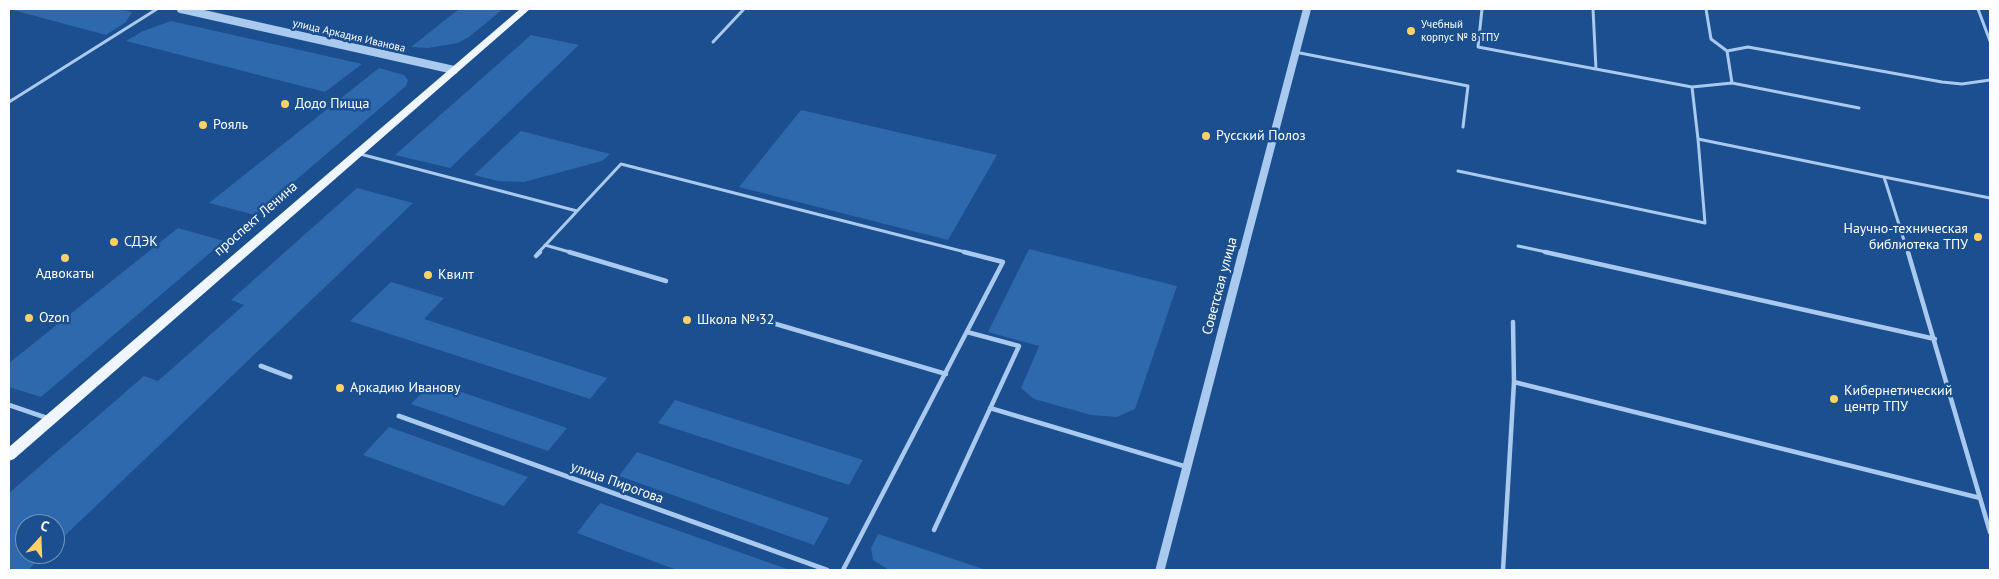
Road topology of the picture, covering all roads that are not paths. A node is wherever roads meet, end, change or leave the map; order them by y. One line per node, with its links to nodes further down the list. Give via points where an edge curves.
1 (157, 9): 19 (lane)
2 (181, 9): 15 (street, улица Аркадия Иванова)
3 (525, 9): 15 (main road, проспект Ленина)
4 (744, 9): 11 (lane)
5 (1307, 9): 13 (street, Советская улица)
6 (1482, 9): 14 (lane, via 1478,46)
7 (1593, 9): 14 (lane)
8 (1706, 9): 12 (lane, via 1711,39)
9 (1978, 9): 10 (lane)
10 (1990, 41)
11 (713, 42)
12 (1727, 51): 16 (lane, via 1748,46 1962,84); 17 (lane)
13 (1295, 52): 21 (lane, via 1468,86); 45 (street, Советская улица)
14 (1596, 69): 18 (lane)
15 (454, 70): 23 (main road, проспект Ленина)
16 (1990, 80)
17 (1732, 83): 18 (lane); 20 (lane)
18 (1692, 87): 22 (lane)
19 (9, 102)
20 (1859, 108)
21 (1463, 127)
22 (1698, 139): 24 (lane, via 1705,223); 25 (lane)
23 (358, 153): 27 (lane); 43 (main road, проспект Ленина)
24 (1458, 171)
25 (1884, 177): 26 (lane); 35 (lane)
26 (1990, 198)
27 (577, 211): 28 (lane); 34 (lane, via 621,164 1003,262)
28 (545, 245): 30 (lane); 31 (lane)
29 (1518, 246): 35 (lane)
30 (536, 256)
31 (666, 281)
32 (752, 317): 37 (lane)
33 (1513, 322): 39 (lane)
34 (968, 332): 37 (lane); 41 (lane, via 1019,346)
35 (1935, 339): 46 (lane)
36 (261, 366): 38 (street)
37 (946, 374): 50 (lane)
38 (290, 377)
39 (1514, 382): 46 (lane); 52 (lane)
40 (9, 405): 43 (lane)
41 (990, 408): 45 (lane); 47 (lane)
42 (399, 416): 49 (street, улица Пирогова)
43 (50, 419): 44 (main road, проспект Ленина)
44 (9, 455)
45 (1187, 466): 51 (street, Советская улица)
46 (1980, 498): 48 (lane)
47 (934, 530)
48 (1990, 532)
49 (827, 570)
50 (843, 570)
51 (1160, 570)
52 (1502, 570)

